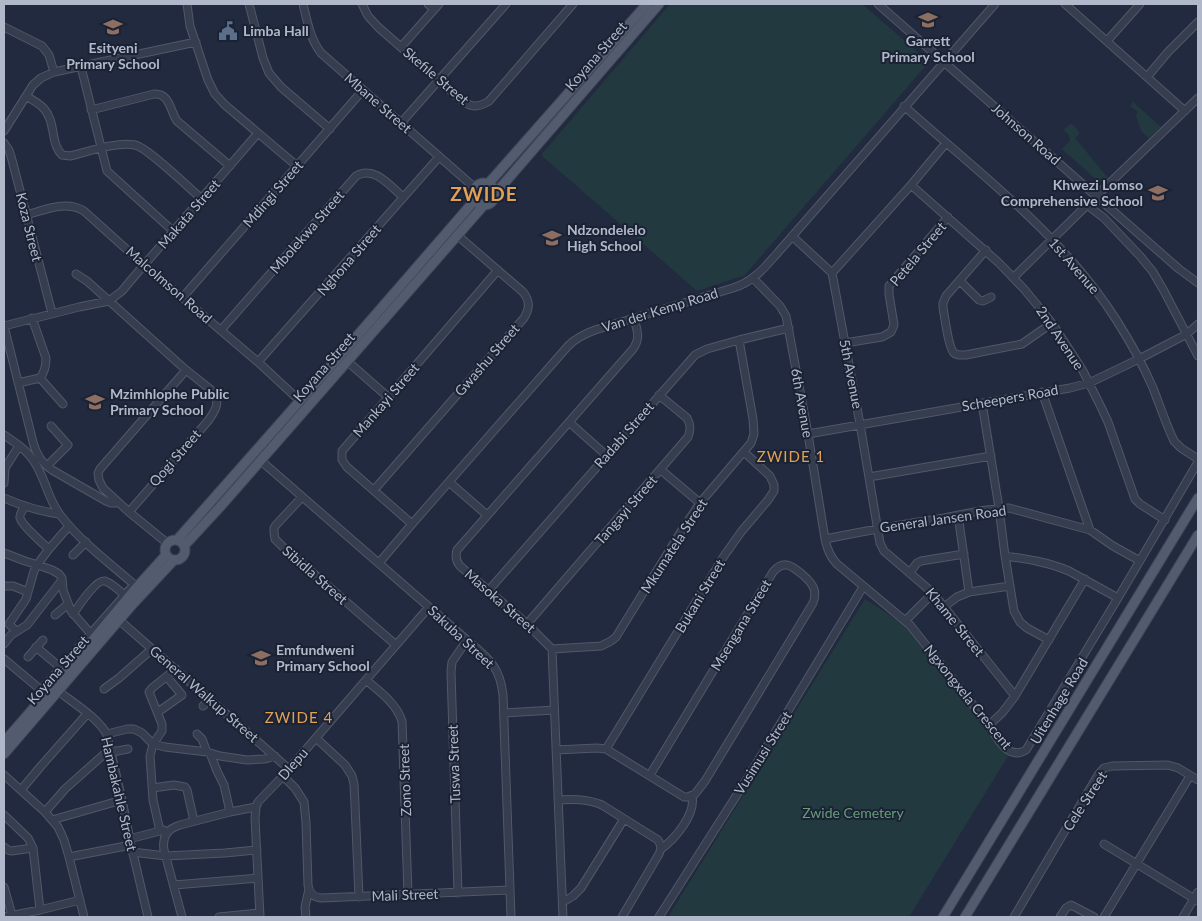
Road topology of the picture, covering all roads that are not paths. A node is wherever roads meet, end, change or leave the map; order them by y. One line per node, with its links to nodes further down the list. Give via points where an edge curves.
1 (187, 4): 17 (street)
2 (249, 4): 32 (street, via 262,58 269,73)
3 (303, 4): 25 (street, Mbane Street, via 316,47)
4 (362, 4): 19 (street, Skefile Street, via 372,21)
5 (428, 4): 14 (street)
6 (506, 4): 24 (street)
7 (573, 4): 24 (street, Skefile Street, via 484,104 467,105)
8 (647, 4): 41 (main road, Koyana Street)
9 (659, 4): 44 (main road, Koyana Street)
10 (878, 4): 20 (street, Johnson Road)
11 (995, 4): 20 (street, Van der Kemp Road)
12 (1140, 4): 18 (street)
13 (1067, 5): 18 (street)
14 (436, 6): 19 (street)
15 (1198, 22): 23 (street)
16 (4, 27): 22 (street, via 42,46 49,55)
17 (196, 42): 21 (street); 34 (street, via 215,94)
18 (1106, 42): 23 (street)
19 (401, 47): 24 (street, Skefile Street)
20 (943, 62): 28 (street, Van der Kemp Road); 46 (street, Johnson Road)
21 (81, 67): 22 (street); 29 (street)
22 (54, 72): 26 (street, via 38,80)
23 (1147, 77): 30 (street)
24 (439, 80): 31 (street)
25 (363, 90): 31 (street, Mbane Street); 32 (street, Mdingi Street)
26 (26, 96): 33 (street); 37 (street, via 47,112 62,155)
27 (1198, 98): 30 (street)
28 (904, 106): 36 (street, 1st Avenue); 55 (street, Van der Kemp Road)
29 (91, 110): 37 (street); 39 (street, via 154,94 163,95 177,121)
30 (1185, 111): 46 (street)
31 (401, 123): 38 (street, Mbane Street)
32 (330, 128): 40 (street, Mdingi Street)
33 (4, 131)
34 (258, 133): 39 (street, Makata Street); 40 (street)
35 (4, 143): 51 (street, Koza Street, via 9,150)
36 (946, 143): 42 (street); 56 (street, 1st Avenue)
37 (101, 149): 47 (street, via 127,144 140,147); 53 (street, via 109,174)
38 (439, 157): 43 (street, Mbane Street); 45 (street, Nghona Street)
39 (230, 166): 47 (street, Makata Street)
40 (297, 166): 66 (street, Mdingi Street)
41 (488, 184): 43 (main road, via 481,183); 44 (main road)
42 (911, 185): 52 (street, 2nd Avenue); 60 (street)
43 (475, 188): 48 (main road)
44 (495, 194): 49 (main road, Koyana Street, via 493,200)
45 (403, 197): 76 (street, Mbolekwa Street, via 377,175 364,173 356,176); 84 (street, Nghona Street)
46 (1096, 197): 50 (street); 65 (street, Johnson Road)
47 (202, 199): 53 (street, Makata Street)
48 (474, 200): 49 (main road); 92 (main road, Koyana Street)
49 (484, 205): 54 (main road, Koyana Street)
50 (1088, 205): 56 (street); 77 (street, via 1153,272)
51 (26, 215): 58 (street, Malcolmson Road, via 59,206 79,208); 69 (street, Koza Street)
52 (948, 217): 57 (street, 2nd Avenue); 80 (street, Petela Street, via 889,286 894,324 891,332 882,337)
53 (173, 231): 58 (street, Makata Street)
54 (457, 235): 59 (street, Gwashu Street); 83 (main road, Koyana Street)
55 (792, 236): 60 (street); 62 (street, Van der Kemp Road)
56 (1053, 239): 63 (street); 82 (street, 1st Avenue, via 1102,298)
57 (986, 250): 63 (street, 2nd Avenue); 64 (street)
58 (144, 265): 66 (street, Malcolmson Road); 68 (street, Makata Street)
59 (498, 270): 91 (street, Mankayi Street); 112 (street, Gwashu Street, via 526,296 529,306 524,318)
60 (832, 273): 80 (street, 5th Avenue)
61 (76, 274): 68 (street, Qogi Street, via 88,280)
62 (753, 278): 71 (street, Van der Kemp Road, via 733,288); 75 (street, 6th Avenue, via 783,310)
63 (1014, 278): 72 (street, 2nd Avenue)
64 (960, 281): 67 (street, via 979,300); 72 (street, via 943,303 950,346 956,354 1022,344)
65 (1198, 283)
66 (183, 297): 76 (street, Malcolmson Road)
67 (991, 297)
68 (109, 301): 69 (street); 85 (street, Qogi Street)
69 (52, 313): 70 (street)
70 (32, 318): 74 (street); 86 (street, via 46,358)
71 (634, 318): 95 (street, Masoka Street, via 637,344); 110 (street, Van der Kemp Road, via 575,339)
72 (1052, 323): 88 (street, 2nd Avenue)
73 (1198, 324): 77 (street, Scheepers Road)
74 (4, 326): 79 (street)
75 (788, 328): 78 (street, Radabi Street); 98 (street, 6th Avenue)
76 (221, 330): 84 (street, Malcolmson Road)
77 (1187, 334): 81 (street); 82 (street, Scheepers Road)
78 (738, 340): 90 (street, Radabi Street, via 700,351); 102 (street, Mkumatela Street, via 754,428 753,438)
79 (5, 342): 87 (street)
80 (845, 343): 96 (street, 5th Avenue)
81 (1198, 356)
82 (1139, 359): 88 (street, Scheepers Road); 106 (street, 1st Avenue, via 1174,441)
83 (347, 361): 91 (street); 105 (main road, Koyana Street)
84 (258, 362): 92 (street, Malcolmson Road)
85 (186, 370): 116 (street, via 100,469 101,484); 120 (street, Qogi Street, via 213,392 217,408)
86 (40, 378): 87 (street); 94 (street)
87 (18, 383): 100 (street)
88 (1089, 383): 89 (street, Scheepers Road); 124 (street, 2nd Avenue, via 1108,422 1135,498)
89 (1042, 392): 93 (street, Scheepers Road); 128 (street)
90 (659, 395): 103 (street, Radabi Street); 108 (street, Tangayi Street, via 687,418 691,428)
91 (388, 397): 112 (street, Mankayi Street, via 341,454 347,467)
92 (300, 400): 131 (main road, Koyana Street)
93 (982, 403): 96 (street, Scheepers Road); 104 (street)
94 (63, 404)
95 (569, 422): 103 (street); 122 (street, Masoka Street)
96 (860, 424): 98 (street, Scheepers Road); 109 (street, 5th Avenue)
97 (51, 426): 107 (street, via 68,445)
98 (808, 434): 130 (street, 6th Avenue)
99 (4, 435): 101 (street)
100 (33, 442): 101 (street); 107 (street)
101 (20, 447): 111 (street, via 5,468); 121 (street, via 38,467)
102 (744, 452): 117 (street, Mkumatela Street); 198 (street, Bukani Street, via 770,476 774,485 772,495 724,556)
103 (606, 455): 151 (street, Radabi Street)
104 (991, 456): 109 (street); 119 (street)
105 (260, 460): 113 (street, Sakuba Street); 134 (main road, Koyana Street)
106 (1198, 461): 124 (street, Ngxongxela Crescent)
107 (47, 466): 116 (street, via 111,503)
108 (661, 470): 117 (street); 165 (street, Tangayi Street)
109 (869, 477): 127 (street, 5th Avenue)
110 (449, 482): 122 (street); 125 (street, Van der Kemp Road)
111 (4, 483)
112 (374, 490): 125 (street, Mankayi Street)
113 (302, 497): 142 (street, Sakuba Street); 172 (street, Sibidla Street, via 276,525 275,539)
114 (4, 498): 118 (street)
115 (1198, 498): 261 (main road, Uitenhage Road)
116 (119, 503): 120 (street)
117 (700, 503): 175 (street, Mkumatela Street, via 616,637 601,646)
118 (24, 507): 121 (street); 135 (street, via 21,519)
119 (999, 508): 123 (street, General Jansen Road); 128 (street, General Jansen Road); 139 (street)
120 (129, 512): 133 (street)
121 (59, 514): 126 (street)
122 (487, 515): 151 (street, Masoka Street, via 457,550 456,557 460,566)
123 (958, 515): 127 (street, General Jansen Road); 137 (street)
124 (1164, 520): 141 (street, Ngxongxela Crescent)
125 (412, 524): 142 (street, Van der Kemp Road)
126 (69, 526): 132 (street); 135 (street)
127 (878, 529): 130 (street, General Jansen Road); 144 (street, Khame Street, via 884,551)
128 (1090, 530): 141 (street, General Jansen Road)
129 (1198, 535): 262 (main road)
130 (825, 539): 149 (street, Ngxongxela Crescent, via 833,560)
131 (177, 540): 133 (main road); 134 (main road)
132 (86, 542): 138 (street); 148 (street)
133 (167, 542): 140 (main road, via 165,549)
134 (184, 546): 140 (main road, Koyana Street, via 183,556)
135 (49, 549): 143 (street)
136 (4, 553): 143 (street)
137 (964, 554): 144 (street, via 921,561); 153 (street)
138 (73, 555)
139 (1005, 556): 145 (street, via 1052,564); 150 (street)
140 (170, 558): 148 (main road, Koyana Street); 162 (main road, Koyana Street)
141 (1140, 561): 156 (street, Ngxongxela Crescent)
142 (379, 563): 158 (street, Sakuba Street)
143 (38, 565): 146 (street, via 57,572); 152 (street)
144 (910, 572): 154 (street, Khame Street)
145 (1085, 579): 156 (street); 170 (street)
146 (62, 580): 157 (street); 166 (street, via 27,625)
147 (4, 586): 152 (street)
148 (135, 586): 155 (street); 195 (main road, Koyana Street)
149 (863, 586): 163 (street, Ngxongxela Crescent); 260 (street, Vusimusi Street)
150 (1010, 586): 153 (street); 170 (street, via 1016,616 1027,628)
151 (488, 590): 165 (street, Masoka Street)
152 (28, 592): 164 (street, via 23,604)
153 (969, 592): 159 (street)
154 (933, 593): 159 (street, Khame Street); 163 (street)
155 (125, 595): 160 (street, via 101,582); 167 (street)
156 (1118, 598): 191 (street, Ngxongxela Crescent, via 1026,750 1017,754 1009,752)
157 (68, 604): 160 (street); 161 (street)
158 (429, 607): 169 (street, Sakuba Street); 172 (street, Dlepu)
159 (944, 607): 184 (street, Khame Street)
160 (73, 614): 167 (street)
161 (55, 615)
162 (119, 620): 174 (street, General Walkup Street); 183 (main road, Koyana Street)
163 (906, 620): 191 (street, Ngxongxela Crescent)
164 (6, 622): 166 (street)
165 (527, 624): 175 (street, Masoka Street)
166 (16, 631): 171 (street)
167 (91, 634): 178 (street)
168 (43, 640): 173 (street)
169 (467, 640): 189 (street, Sakuba Street, via 497,671 502,685); 241 (street, Tuswa Street, via 452,662 451,672)
170 (1048, 640): 184 (street)
171 (4, 644)
172 (396, 645): 181 (street, Dlepu)
173 (36, 647): 176 (street); 178 (street)
174 (152, 649): 179 (street, General Walkup Street); 182 (street)
175 (552, 649): 187 (street)
176 (28, 656)
177 (4, 659): 178 (street, via 40,690)
178 (61, 668)
179 (176, 669): 180 (street); 185 (street, General Walkup Street)
180 (167, 677): 188 (street, via 149,690); 188 (street, via 184,698)
181 (366, 680): 194 (street, Dlepu); 242 (street, Zono Street, via 393,704 402,721)
182 (104, 688)
183 (58, 691): 190 (street, Hambakahle Street); 202 (main road, Koyana Street)
184 (1015, 696): 191 (street)
185 (210, 699): 186 (street); 203 (street, General Walkup Street)
186 (203, 706)
187 (554, 710): 189 (street); 200 (street)
188 (158, 712): 196 (street, via 162,729)
189 (504, 713): 239 (street, Sakuba Street)
190 (87, 714): 192 (street, Hambakahle Street); 211 (street)
191 (989, 725)
192 (107, 734): 196 (street, via 134,729); 199 (street, Hambakahle Street)
193 (197, 734): 201 (street)
194 (316, 738): 204 (street, Dlepu); 243 (street, via 346,765 352,776)
195 (4, 742)
196 (153, 744): 201 (street); 210 (street, via 150,756)
197 (128, 749): 199 (street)
198 (606, 749): 200 (street); 206 (street)
199 (111, 750): 213 (street, Hambakahle Street); 215 (street)
200 (556, 750): 214 (street)
201 (209, 753): 203 (street, via 248,760); 218 (street, via 224,785)
202 (4, 754)
203 (275, 756): 204 (street, General Walkup Street)
204 (289, 768): 207 (street, Dlepu)
205 (4, 774): 211 (street)
206 (650, 775): 212 (street, via 680,795); 212 (street, Msengana Street, via 773,572 780,566 789,565 814,587 813,603 710,773)
207 (283, 776): 216 (street, Dlepu); 238 (street, via 304,802)
208 (1190, 776): 209 (street, Cele Street); 234 (street); 250 (street, Cele Street, via 1168,765 1104,768)
209 (1198, 780)
210 (152, 788): 223 (street, via 185,787); 225 (street)
211 (21, 790): 217 (street)
212 (693, 795): 230 (street, via 689,815 678,833)
213 (122, 800): 220 (street); 227 (street, Hambakahle Street)
214 (558, 800): 222 (street, via 592,801); 246 (street)
215 (55, 801): 217 (street); 220 (street)
216 (256, 807): 218 (street); 231 (street)
217 (45, 812): 221 (street)
218 (230, 812): 223 (street)
219 (4, 815): 229 (street, via 28,838)
220 (60, 818): 221 (street)
221 (52, 820): 233 (street, via 61,833)
222 (624, 820): 230 (street, via 658,840); 246 (street, via 582,888)
223 (194, 821): 224 (street)
224 (174, 827): 225 (street); 232 (street, via 164,837)
225 (160, 830): 227 (street)
226 (1104, 844): 234 (street)
227 (131, 845): 232 (street); 233 (street); 253 (street, Hambakahle Street)
228 (4, 848): 229 (street, via 11,851)
229 (33, 848): 247 (street)
230 (662, 849): 259 (street)
231 (256, 850): 232 (street); 235 (street)
232 (165, 853): 236 (street)
233 (69, 857): 244 (street)
234 (1137, 864): 245 (street); 265 (street)
235 (258, 878): 236 (street); 249 (street)
236 (174, 885): 254 (street)
237 (4, 887): 248 (street)
238 (308, 887): 243 (street, Mali Street, via 312,895 321,898); 256 (street)
239 (509, 890): 241 (street, Mali Street); 257 (street, Sakuba Street)
240 (1198, 892): 245 (street)
241 (458, 893): 242 (street, Mali Street)
242 (408, 894): 243 (street, Mali Street)
243 (359, 897)
244 (80, 900): 247 (street); 252 (street)
245 (1196, 900): 266 (street)
246 (563, 902): 258 (street)
247 (40, 910): 248 (street)
248 (12, 915): 251 (street)
249 (259, 915): 255 (street)
250 (1017, 916)
251 (4, 917)
252 (84, 917)
253 (148, 917)
254 (182, 917)
255 (220, 917)
256 (306, 917)
257 (511, 917)
258 (563, 917)
259 (622, 917)
260 (659, 917)
261 (943, 917)
262 (965, 917)
263 (1060, 917): 264 (street, via 1071,905)
264 (1094, 917)
265 (1104, 917)
266 (1183, 917)

